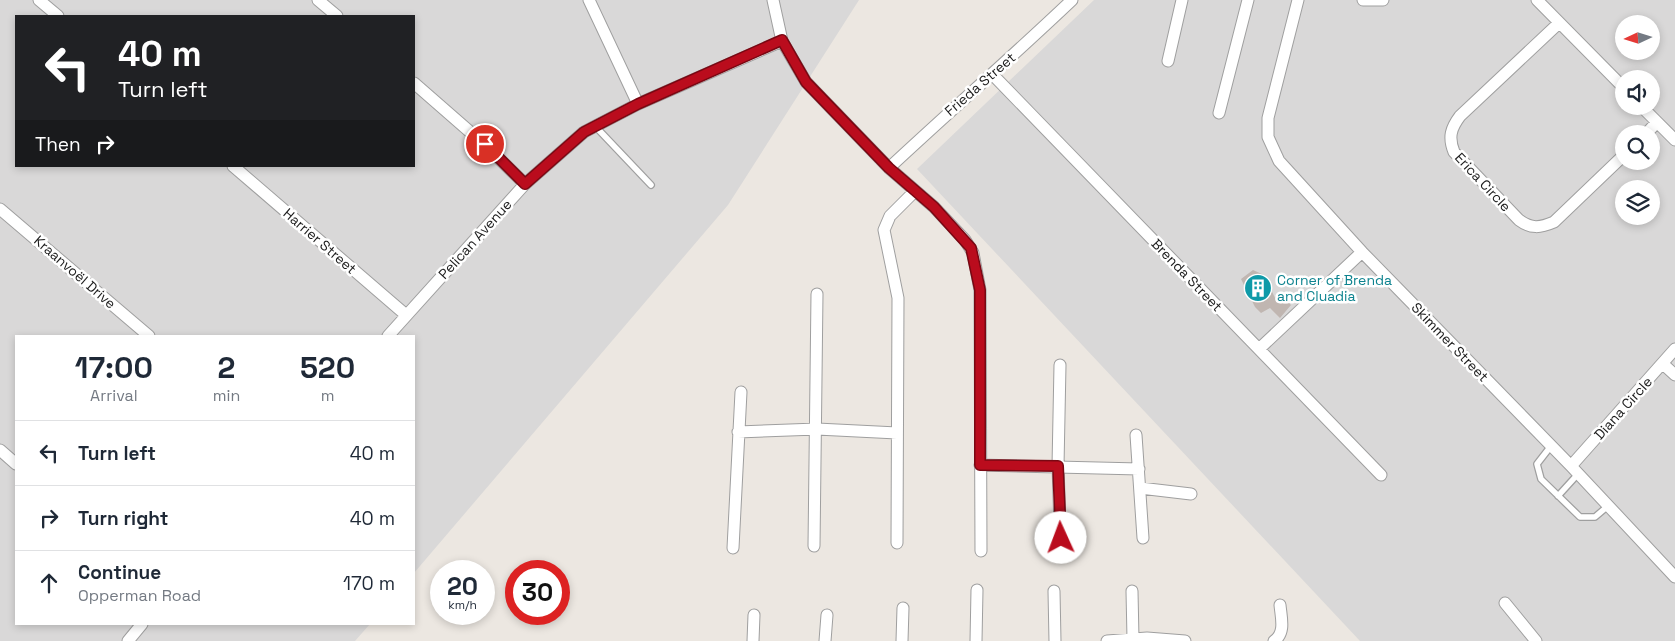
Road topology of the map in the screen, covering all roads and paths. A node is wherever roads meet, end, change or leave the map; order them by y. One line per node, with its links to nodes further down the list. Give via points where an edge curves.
1 (39, 0): 12 (street)
2 (318, 0): 13 (street)
3 (589, 0): 20 (street)
4 (773, 0): 15 (street)
5 (1072, 0): 17 (street, Frieda Street)
6 (1182, 0): 16 (street)
7 (1248, 0): 21 (street)
8 (1298, 0): 34 (street, Skimmer Street, via 1271,103 1268,137 1279,161)
9 (1363, 0): 10 (street)
10 (1383, 0)
11 (1537, 0): 14 (street)
12 (57, 15)
13 (336, 15)
14 (1558, 22): 18 (street); 27 (street, Erica Circle, via 1460,116 1451,131 1454,152 1519,220 1527,226 1538,227 1554,222)
15 (782, 40): 20 (street, Pelican Avenue); 29 (street, via 806,82)
16 (1168, 61)
17 (993, 75): 29 (street, Frieda Street); 39 (street, Brenda Street)
18 (1615, 79)
19 (415, 84): 30 (street, via 485,144)
20 (638, 104): 25 (street, Pelican Avenue)
21 (1219, 113)
22 (1650, 115): 23 (street)
23 (1657, 122): 24 (street); 26 (street)
24 (1654, 125)
25 (595, 126): 30 (street, Pelican Avenue); 31 (lane)
26 (1675, 140)
27 (1615, 164)
28 (234, 167): 36 (street, Harrier Street)
29 (889, 168): 32 (street)
30 (525, 184): 36 (street, Pelican Avenue)
31 (652, 184)
32 (915, 191): 47 (street, via 890,216 884,230 898,298); 52 (street, via 965,240 976,265 980,290)
33 (0, 209): 37 (street, Kraanvoël Drive)
34 (1362, 252): 39 (street); 49 (street, Skimmer Street)
35 (817, 294): 45 (street)
36 (406, 315): 38 (street, Pelican Avenue)
37 (148, 335)
38 (389, 335)
39 (1259, 349): 56 (street, Brenda Street)
40 (1675, 349): 42 (street, Diana Circle)
41 (1060, 364): 53 (street)
42 (1663, 364): 43 (street); 55 (street, Diana Circle)
43 (1675, 375)
44 (740, 392): 46 (street)
45 (817, 429): 46 (street); 47 (street); 63 (street)
46 (738, 432): 64 (street)
47 (898, 433): 62 (street)
48 (1136, 435): 54 (street)
49 (1551, 446): 55 (street, Skimmer Street); 59 (lane, via 1537,464 1541,479)
50 (0, 450): 51 (street)
51 (15, 463)
52 (980, 465): 53 (street); 65 (street)
53 (1058, 466): 54 (street); 66 (street)
54 (1138, 469): 57 (street)
55 (1574, 470): 59 (lane); 60 (street, Skimmer Street)
56 (1381, 475)
57 (1140, 488): 58 (street); 61 (street)
58 (1191, 494)
59 (1558, 496): 60 (lane, via 1580,517 1596,517)
60 (1608, 506): 67 (street, Skimmer Street)
61 (1143, 538)
62 (897, 543)
63 (814, 546)
64 (733, 548)
65 (981, 551)
66 (1061, 556)
67 (1675, 577)
68 (977, 590): 83 (street)
69 (1054, 591): 84 (street)
70 (1132, 591): 77 (street)
71 (1505, 604): 88 (street)
72 (1280, 605): 87 (street, via 1282,628 1279,638)
73 (903, 608): 82 (street)
74 (754, 615): 80 (street)
75 (826, 615): 81 (street)
76 (141, 625): 79 (street)
77 (1133, 639): 78 (street); 85 (street)
78 (1147, 640): 86 (street)
79 (128, 641)
80 (753, 641)
81 (826, 641)
82 (902, 641)
83 (976, 641)
84 (1055, 641)
85 (1107, 641)
86 (1185, 641)
87 (1274, 641)
88 (1536, 641)

